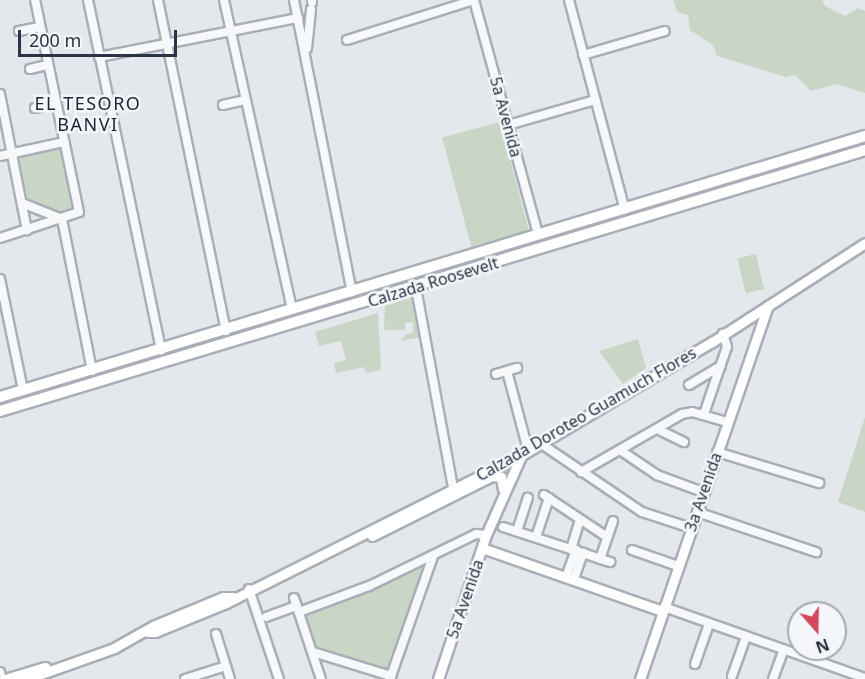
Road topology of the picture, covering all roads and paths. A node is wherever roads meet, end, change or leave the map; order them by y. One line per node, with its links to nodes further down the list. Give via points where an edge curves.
1 (35, 0): 10 (street)
2 (88, 0): 18 (street)
3 (158, 0): 15 (street)
4 (224, 0): 12 (street)
5 (294, 0): 9 (street)
6 (474, 0): 14 (street); 27 (street, 5a Avenida)
7 (568, 0): 17 (street)
8 (312, 4): 16 (street)
9 (298, 18): 12 (street); 16 (street)
10 (40, 27): 11 (street); 19 (street)
11 (19, 31)
12 (230, 31): 15 (street); 22 (street)
13 (665, 31): 17 (street)
14 (347, 40)
15 (166, 43): 18 (street); 50 (street)
16 (307, 53): 45 (street)
17 (583, 55): 23 (street)
18 (99, 57): 53 (street)
19 (48, 64): 20 (street); 24 (street)
20 (30, 69)
21 (0, 94): 31 (street)
22 (245, 100): 25 (street); 47 (street)
23 (595, 100): 27 (street); 36 (street)
24 (56, 103): 26 (street); 29 (street)
25 (223, 105)
26 (35, 108)
27 (508, 125): 40 (street, 5a Avenida)
28 (865, 136): 33 (highway, Calzada Roosevelt)
29 (64, 142): 31 (street); 37 (street, via 79,212)
30 (865, 150): 34 (highway, Calzada Roosevelt)
31 (12, 154): 32 (street); 35 (street)
32 (0, 156)
33 (758, 169): 34 (highway, via 744,183); 36 (highway, Calzada Roosevelt)
34 (760, 182): 44 (highway, Calzada Roosevelt)
35 (22, 203): 37 (street); 39 (street)
36 (625, 210): 38 (highway, Calzada Roosevelt)
37 (62, 219): 39 (street); 57 (street)
38 (592, 219): 40 (highway, Calzada Roosevelt); 44 (highway, via 562,234 424,276 417,280)
39 (27, 230): 41 (street)
40 (538, 234): 45 (highway, Calzada Roosevelt)
41 (0, 238)
42 (865, 243): 46 (main road, Calzada Doroteo Guamuch Flores)
43 (0, 279): 63 (street)
44 (416, 288): 48 (highway, Calzada Roosevelt); 79 (street)
45 (352, 292): 47 (highway, Calzada Roosevelt); 48 (highway, via 348,301)
46 (768, 306): 49 (main road, Calzada Doroteo Guamuch Flores); 52 (main road, 3a Avenida)
47 (292, 310): 50 (highway, Calzada Roosevelt)
48 (311, 317): 61 (highway, Calzada Roosevelt)
49 (744, 321): 51 (main road, Calzada Doroteo Guamuch Flores); 52 (main road, via 754,323)
50 (226, 331): 53 (highway, Calzada Roosevelt)
51 (723, 334): 55 (street, via 727,347); 72 (main road, Calzada Doroteo Guamuch Flores)
52 (757, 337): 69 (main road, 3a Avenida)
53 (161, 350): 54 (highway, Calzada Roosevelt)
54 (147, 354): 57 (highway, Calzada Roosevelt); 61 (highway, via 135,363 98,374)
55 (721, 366): 60 (street); 64 (street)
56 (517, 368): 58 (street)
57 (92, 371): 63 (highway, Calzada Roosevelt); 66 (highway, via 87,380 30,397)
58 (507, 371): 59 (street); 74 (street)
59 (496, 374)
60 (701, 378): 62 (street); 64 (street)
61 (96, 382): 66 (highway, Calzada Roosevelt)
62 (689, 385)
63 (23, 390): 65 (highway, Calzada Roosevelt)
64 (711, 395): 68 (street)
65 (0, 397)
66 (19, 405): 67 (highway, Calzada Roosevelt)
67 (0, 411)
68 (704, 414): 69 (street); 70 (street, via 682,414)
69 (728, 422): 75 (main road, 3a Avenida)
70 (657, 429): 71 (street); 73 (street)
71 (684, 442)
72 (540, 443): 74 (main road, Calzada Doroteo Guamuch Flores); 76 (street)
73 (620, 450): 76 (street); 80 (street, via 657,475)
74 (525, 452): 78 (main road, 5a Avenida); 79 (main road, Calzada Doroteo Guamuch Flores)
75 (717, 452): 77 (street); 80 (main road, 3a Avenida)
76 (581, 472): 86 (street, via 642,512)
77 (819, 483)
78 (504, 489): 79 (main road, Calzada Doroteo Guamuch Flores, via 502,478 495,475); 88 (main road, 5a Avenida)
79 (454, 492): 100 (main road, Calzada Doroteo Guamuch Flores)
80 (703, 492): 82 (main road, 3a Avenida)
81 (528, 498): 87 (street)
82 (697, 512): 86 (main road, 3a Avenida); 94 (street)
83 (580, 519): 89 (street, via 547,497); 90 (street); 93 (street)
84 (613, 521): 90 (street)
85 (504, 527): 87 (street)
86 (692, 528): 98 (main road, 3a Avenida)
87 (517, 531): 89 (street)
88 (486, 535): 91 (main road, 5a Avenida); 95 (street, via 476,534)
89 (536, 537): 93 (street)
90 (607, 537): 96 (street)
91 (482, 548): 99 (main road); 122 (main road, 5a Avenida)
92 (632, 550): 98 (street)
93 (577, 551): 96 (street); 99 (street)
94 (816, 552)
95 (433, 556): 101 (street); 114 (street)
96 (600, 559): 97 (street)
97 (610, 562)
98 (678, 566): 102 (main road, 3a Avenida)
99 (570, 578): 102 (main road)
100 (249, 589): 107 (main road, Calzada Doroteo Guamuch Flores); 120 (street)
101 (297, 605): 103 (street); 109 (street)
102 (661, 608): 104 (street); 123 (main road, 3a Avenida)
103 (266, 617)
104 (709, 624): 106 (street); 110 (street)
105 (216, 634): 111 (street)
106 (746, 637): 108 (street); 113 (street)
107 (118, 644): 116 (main road, Calzada Doroteo Guamuch Flores); 117 (main road, Calzada Doroteo Guamuch Flores)
108 (783, 651): 115 (street); 124 (street)
109 (313, 652): 114 (street); 121 (street)
110 (695, 664)
111 (226, 666): 118 (street); 119 (street)
112 (0, 672): 116 (street)
113 (732, 676)
114 (390, 678)
115 (865, 678)
116 (3, 679)
117 (27, 679)
118 (185, 679)
119 (230, 679)
120 (279, 679)
121 (321, 679)
122 (438, 679)
123 (640, 679)
124 (773, 679)

